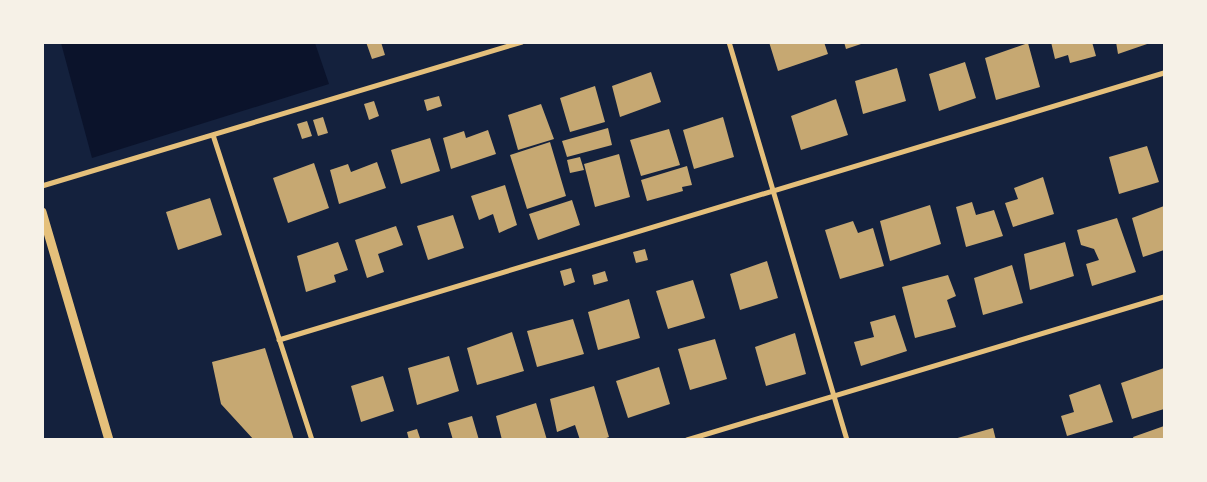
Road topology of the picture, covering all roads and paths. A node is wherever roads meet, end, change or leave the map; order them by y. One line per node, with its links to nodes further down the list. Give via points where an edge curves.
1 (522, 42): 4 (street)
2 (729, 42): 6 (street)
3 (1164, 73): 6 (street)
4 (213, 135): 5 (street); 9 (street)
5 (42, 186)
6 (772, 190): 9 (street); 10 (street)
7 (42, 212): 11 (street)
8 (1164, 297): 10 (street)
9 (280, 340): 12 (street)
10 (834, 396): 13 (street); 14 (street)
11 (109, 440)
12 (312, 440)
13 (687, 440)
14 (847, 440)

